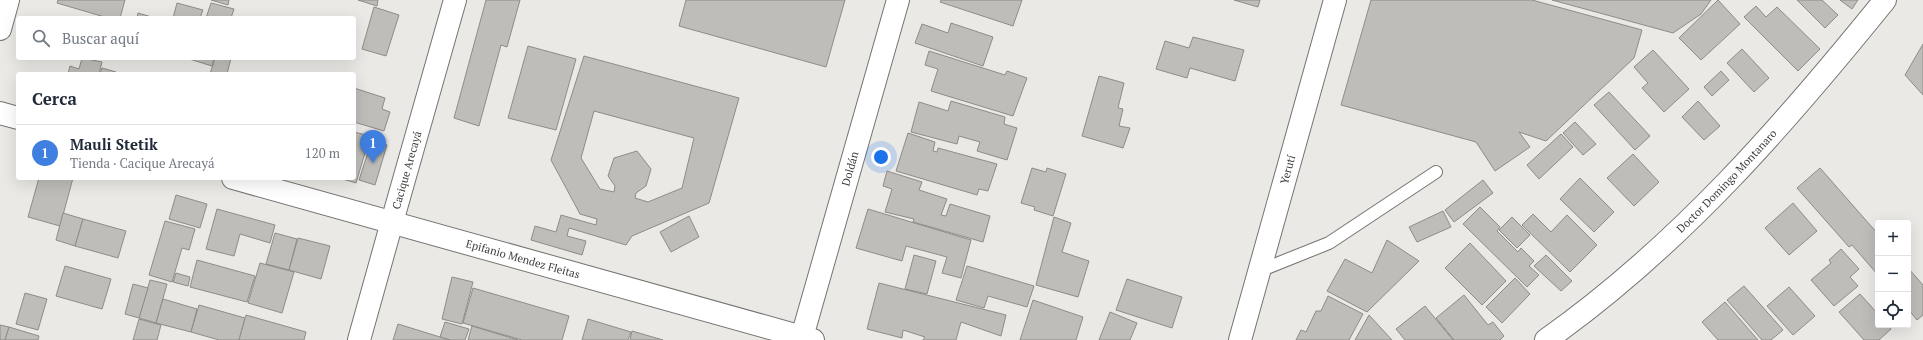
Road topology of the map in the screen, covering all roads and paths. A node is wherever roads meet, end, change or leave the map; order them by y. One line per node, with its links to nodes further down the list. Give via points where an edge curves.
1 (8, 0): 6 (street)
2 (455, 0): 11 (street, Cacique Arecayá)
3 (898, 0): 13 (street, Doldán)
4 (1335, 0): 12 (street, Yerutí)
5 (1885, 0): 16 (street, Doctor Domingo Montanaro, via 1831,67 1752,157 1682,228 1588,310)
6 (0, 29)
7 (0, 113): 8 (street)
8 (16, 117)
9 (1436, 172): 12 (lane, via 1330,243)
10 (241, 180): 11 (street, Epifanio Mendez Fleitas)
11 (392, 222): 13 (street, Epifanio Mendez Fleitas); 14 (street, Cacique Arecayá)
12 (1260, 271): 15 (street, Yerutí)
13 (808, 338)
14 (359, 340)
15 (1240, 340)
16 (1546, 340)

